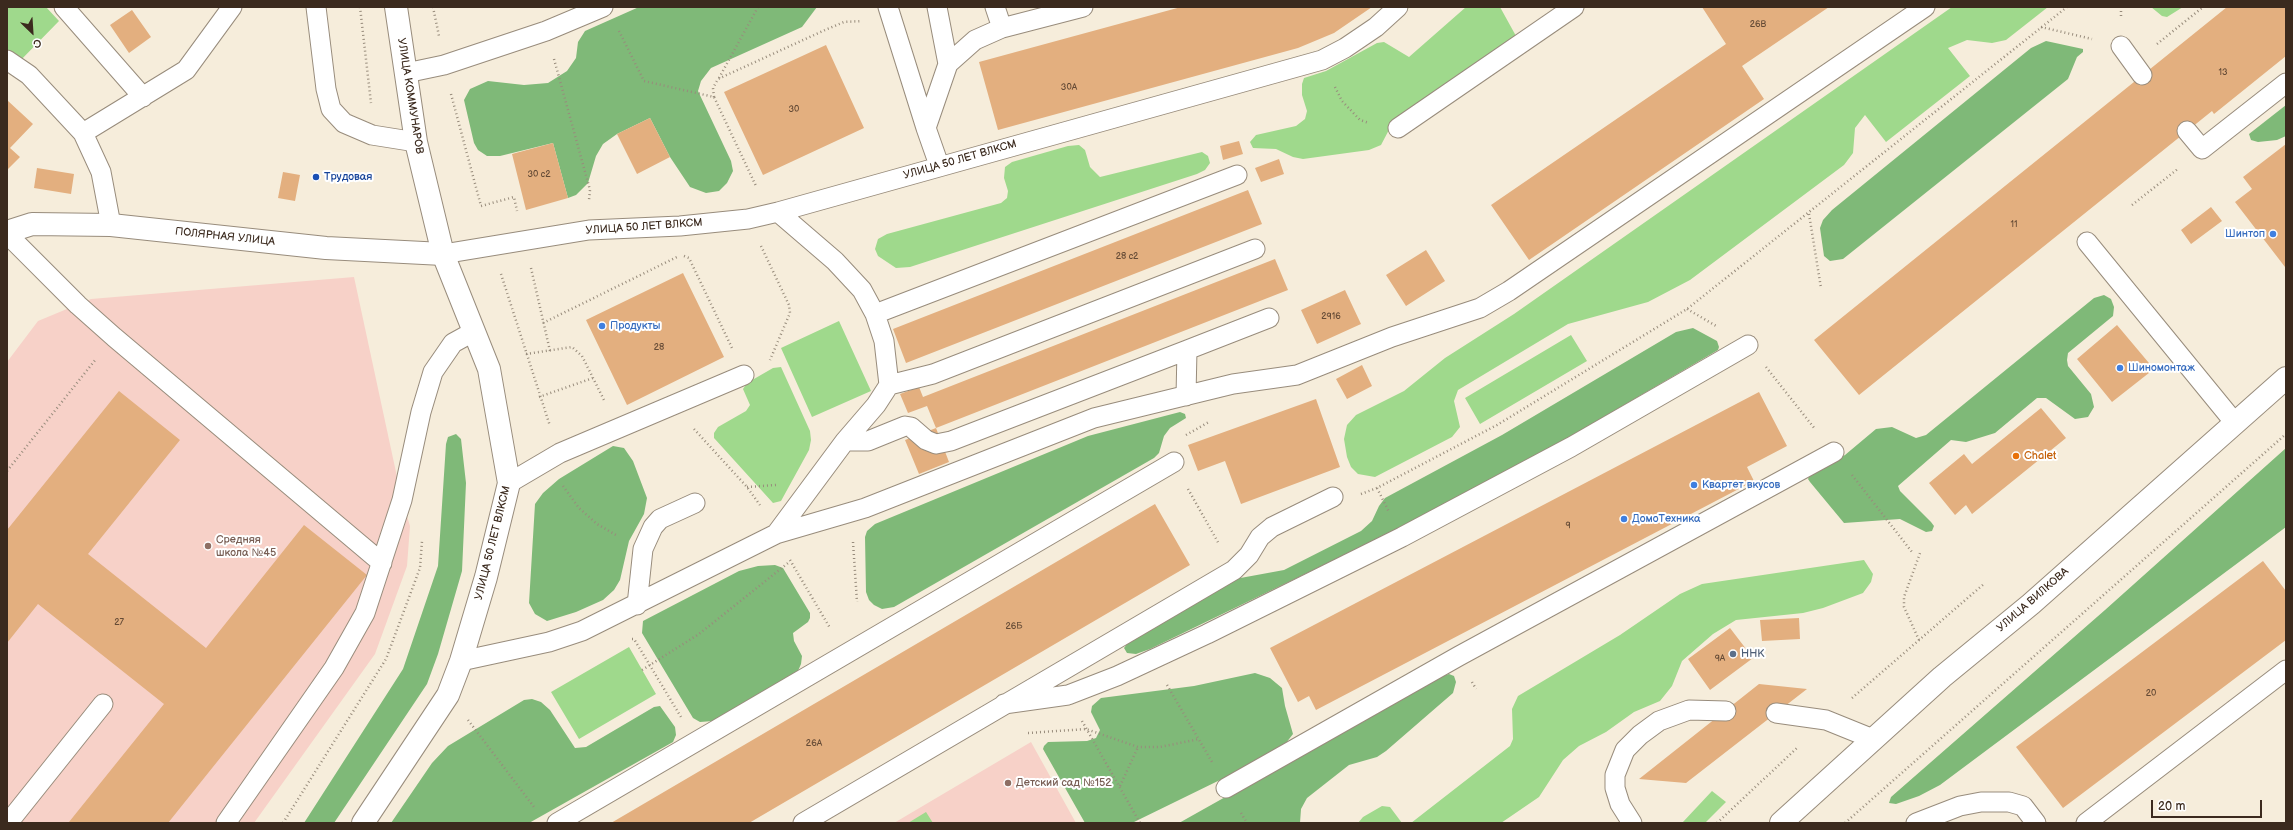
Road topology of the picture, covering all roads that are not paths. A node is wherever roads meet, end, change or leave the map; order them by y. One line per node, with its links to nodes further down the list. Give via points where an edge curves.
1 (64, 7): 21 (lane)
2 (232, 7): 21 (lane, via 186,70)
3 (316, 7): 26 (lane, via 326,89 331,109 344,123 372,135)
4 (396, 7): 19 (main road, УЛИЦА КОММУНАРОВ)
5 (603, 7): 19 (lane, via 546,32 444,66)
6 (888, 7): 22 (lane)
7 (938, 7): 17 (lane)
8 (995, 7): 14 (lane)
9 (1008, 7): 14 (lane)
10 (1083, 7): 14 (lane)
11 (1398, 7): 27 (lane, УЛИЦА 50 ЛЕТ ВЛКСМ, via 1376,27 1346,48 1322,60)
12 (1574, 7): 23 (lane)
13 (1925, 7): 43 (lane, via 1480,308 1392,337 1297,375 1233,384)
14 (1002, 28): 17 (lane, via 975,40)
15 (2120, 46): 18 (lane)
16 (7, 60): 25 (lane, via 29,75)
17 (948, 64): 22 (lane)
18 (2138, 69)
19 (406, 73): 26 (main road, УЛИЦА КОММУНАРОВ)
20 (2286, 83): 24 (lane, via 2202,149)
21 (143, 97): 25 (lane)
22 (926, 128): 27 (lane)
23 (1398, 128)
24 (2187, 130)
25 (83, 133): 30 (lane, via 101,172)
26 (416, 142): 34 (main road, УЛИЦА КОММУНАРОВ)
27 (939, 165): 29 (lane, УЛИЦА 50 ЛЕТ ВЛКСМ)
28 (1237, 175): 35 (lane)
29 (773, 213): 34 (lane, УЛИЦА 50 ЛЕТ ВЛКСМ, via 748,219 680,226 589,230); 35 (lane, via 835,261 862,290)
30 (111, 225): 31 (main road, ПОЛЯРНАЯ УЛИЦА, via 32,224); 34 (main road, ПОЛЯРНАЯ УЛИЦА, via 326,248)
31 (7, 233): 52 (lane, via 114,337)
32 (2087, 242): 44 (lane)
33 (1255, 249): 42 (lane, via 933,374)
34 (443, 254): 37 (main road, УЛИЦА 50 ЛЕТ ВЛКСМ)
35 (875, 314): 42 (lane, via 884,341)
36 (1269, 318): 39 (lane)
37 (473, 332): 48 (main road, УЛИЦА 50 ЛЕТ ВЛКСМ, via 489,369); 52 (lane, via 453,343 433,372 421,412 402,500)
38 (1748, 345): 57 (lane, via 1571,447 1409,534 1153,660 1068,695)
39 (1187, 350): 43 (lane); 45 (lane, via 950,441 936,444 926,440 911,427 905,426 868,441)
40 (744, 375): 48 (lane, via 560,453)
41 (2286, 378): 44 (main road, УЛИЦА ВИЛКОВА)
42 (888, 385): 45 (lane, via 876,405)
43 (1186, 396): 51 (lane, via 1094,418 865,508)
44 (2235, 423): 60 (main road, УЛИЦА ВИЛКОВА, via 2031,604 1942,677)
45 (845, 441): 51 (lane)
46 (1834, 452): 61 (lane, via 1459,656)
47 (1174, 462): 65 (lane)
48 (509, 483): 54 (main road, УЛИЦА 50 ЛЕТ ВЛКСМ, via 486,577)
49 (1333, 497): 57 (lane, via 1272,527 1260,537 1249,555 1234,570)
50 (695, 503): 53 (lane, via 660,519 653,527 643,549)
51 (776, 534): 53 (lane)
52 (382, 563): 63 (lane, via 365,612 334,668)
53 (637, 605): 54 (lane, via 549,642)
54 (461, 661): 64 (main road, УЛИЦА 50 ЛЕТ ВЛКСМ, via 448,695)
55 (2286, 670): 71 (lane)
56 (103, 704): 62 (lane)
57 (1004, 704): 66 (lane)
58 (1726, 711): 67 (lane, via 1689,710 1659,721 1640,734 1625,750 1615,775 1615,788 1620,804)
59 (1776, 713): 60 (lane, via 1826,720)
60 (1873, 739): 68 (main road, УЛИЦА ВИЛКОВА)
61 (1226, 788)
62 (8, 823)
63 (226, 823)
64 (363, 823)
65 (557, 823)
66 (803, 823)
67 (1632, 823)
68 (1781, 823)
69 (1916, 823): 70 (lane, via 1960,806 1981,802 2009,802 2023,806)
70 (2036, 823)
71 (2086, 823)

